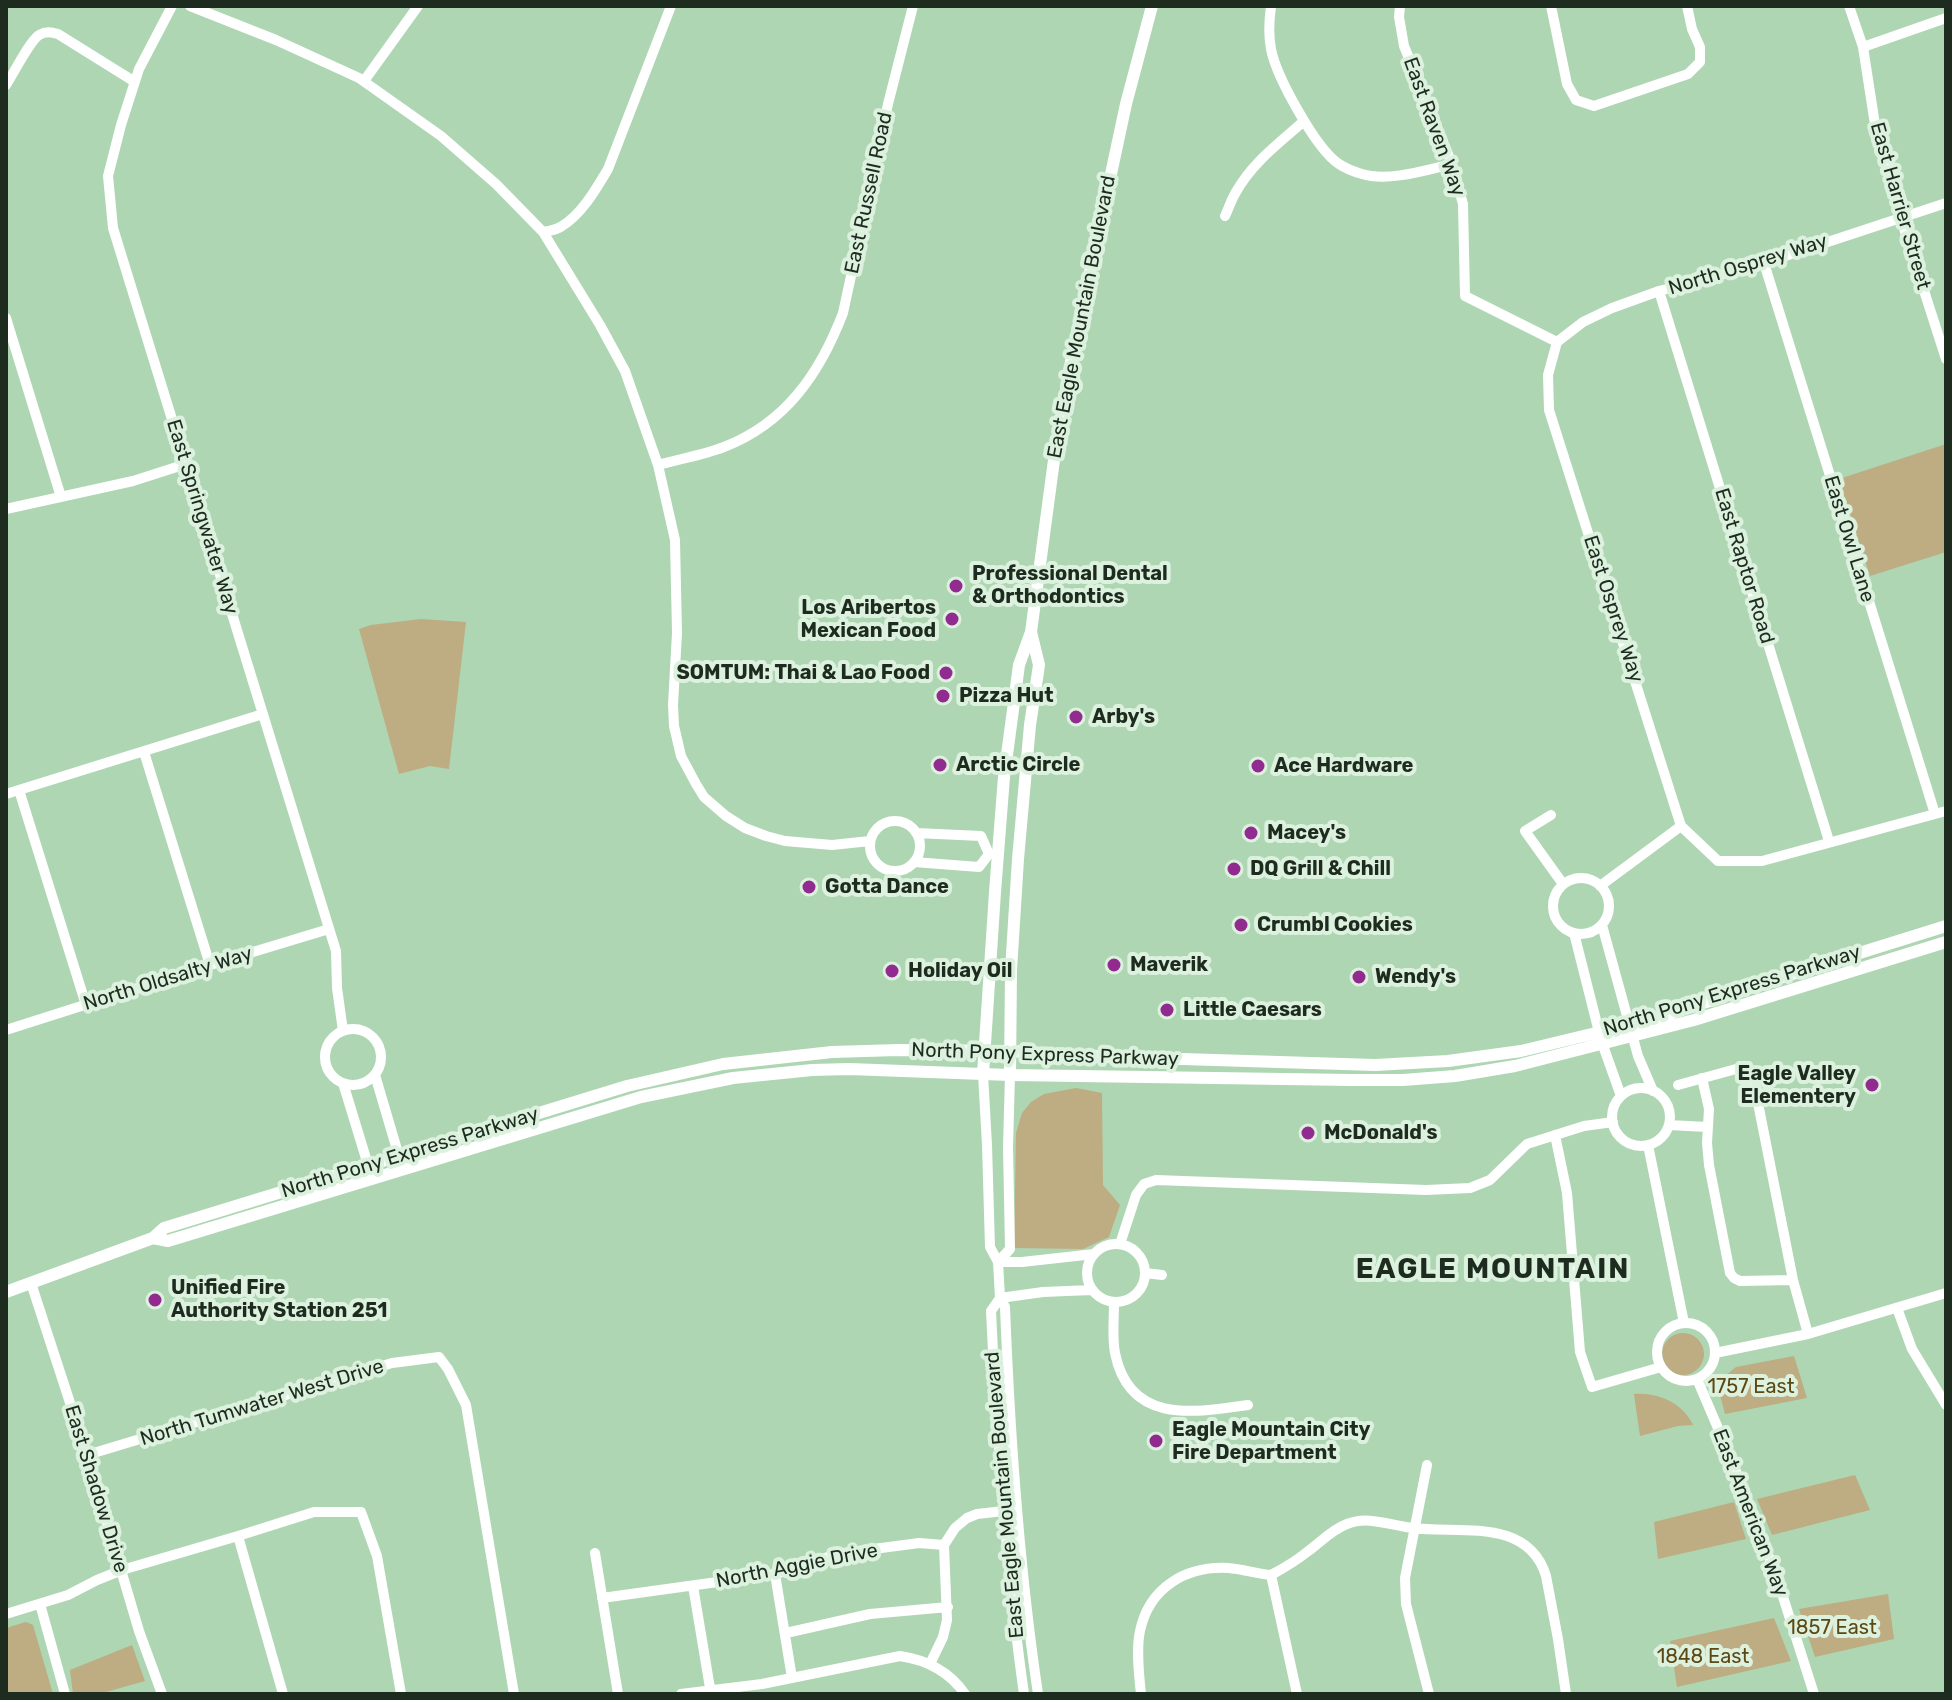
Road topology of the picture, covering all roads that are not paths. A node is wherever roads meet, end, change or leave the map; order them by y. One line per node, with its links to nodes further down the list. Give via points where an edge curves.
1 (190, 6): 14 (street)
2 (418, 6): 14 (street)
3 (671, 6): 22 (street, via 608,169 579,210 561,227)
4 (913, 6): 29 (street, East Russell Road, via 843,313 831,345 799,393 766,425 724,447)
5 (1152, 6): 32 (main road, East Eagle Mountain Boulevard, via 1072,356)
6 (1271, 6): 17 (street, via 1271,52)
7 (1400, 6): 18 (street, East Raven Way, via 1404,46)
8 (1551, 6): 9 (street, via 1567,84 1576,100 1594,106 1688,74 1700,62)
9 (1687, 6)
10 (1849, 6): 13 (street, East Harrier Street)
11 (170, 7): 15 (street, East Springwater Way)
12 (1946, 18): 13 (street)
13 (1863, 47): 21 (street, East Harrier Street, via 1876,131)
14 (364, 81): 22 (street, via 441,136)
15 (135, 82): 16 (street, via 49,32 33,41); 28 (street, East Springwater Way, via 108,176 113,228)
16 (6, 85)
17 (1304, 121): 18 (street, via 1338,164 1363,175 1384,177); 20 (street, via 1250,171)
18 (1452, 164): 26 (street, East Raven Way, via 1463,204 1465,296)
19 (1946, 203): 21 (street, North Osprey Way)
20 (1225, 216)
21 (1901, 219): 23 (street, North Osprey Way); 27 (street, East Harrier Street)
22 (543, 232): 29 (street, via 625,371)
23 (1764, 263): 24 (street, North Osprey Way); 38 (street, East Owl Lane)
24 (1659, 291): 26 (street, North Osprey Way, via 1583,322); 43 (street, East Raptor Road)
25 (6, 318): 30 (street)
26 (1557, 342): 40 (street, East Osprey Way, via 1548,375 1549,410)
27 (1946, 359)
28 (186, 464): 30 (street); 33 (street, East Springwater Way)
29 (658, 465): 42 (street, via 675,540 674,726 681,756 704,797 726,816 785,841)
30 (61, 497): 31 (street)
31 (6, 509)
32 (1031, 632): 44 (main road, East Eagle Mountain Boulevard, via 1019,665); 45 (main road, East Eagle Mountain Boulevard, via 1039,665)
33 (263, 714): 34 (street); 51 (street, East Springwater Way)
34 (144, 752): 35 (street); 54 (street)
35 (19, 790): 36 (street); 55 (street)
36 (6, 794)
37 (1946, 811): 38 (street)
38 (1935, 814): 43 (street)
39 (1551, 815): 47 (street, via 1525,831)
40 (1681, 826): 43 (street, East Osprey Way, via 1718,861 1762,861); 48 (street)
41 (916, 833): 42 (street, via 906,823 888,821); 44 (street, via 981,836); 46 (street, via 920,849)
42 (870, 841): 46 (street, via 873,858 882,867 901,870)
43 (1829, 841)
44 (994, 855): 45 (street); 46 (street, via 979,867); 60 (main road, East Eagle Mountain Boulevard)
45 (1018, 859): 61 (main road, East Eagle Mountain Boulevard)
46 (914, 862)
47 (1563, 884): 48 (street, via 1585,878); 52 (street, via 1554,898 1554,914)
48 (1600, 886): 49 (street, via 1609,904)
49 (1602, 925): 52 (street); 58 (street)
50 (1946, 926): 58 (main road, North Pony Express Parkway)
51 (329, 929): 54 (street, North Oldsalty Way); 57 (street, East Springwater Way)
52 (1574, 933): 59 (street)
53 (1946, 942): 58 (main road, North Pony Express Parkway, via 1694,1020)
54 (210, 965): 55 (street, North Oldsalty Way)
55 (86, 1005): 56 (street, North Oldsalty Way)
56 (6, 1030)
57 (343, 1031): 63 (street, via 364,1031 379,1045 381,1063); 66 (street, via 330,1041 326,1059 329,1071)
58 (1631, 1031): 59 (main road, North Pony Express Parkway); 68 (street)
59 (1601, 1039): 61 (main road, North Pony Express Parkway, via 1448,1061 1375,1065); 64 (main road, North Pony Express Parkway, via 1515,1066 1403,1080); 69 (street)
60 (984, 1050): 61 (main road, North Pony Express Parkway); 62 (main road, East Eagle Mountain Boulevard); 75 (main road, North Pony Express Parkway, via 851,1051 723,1064 627,1086)
61 (1011, 1051): 64 (main road, East Eagle Mountain Boulevard)
62 (983, 1074): 64 (main road, North Pony Express Parkway); 76 (main road, North Pony Express Parkway, via 849,1069 733,1078 641,1097); 80 (street, East Eagle Mountain Boulevard, via 990,1247)
63 (375, 1075): 66 (street, via 360,1084); 75 (street)
64 (1010, 1075): 80 (street, East Eagle Mountain Boulevard, via 1010,1249)
65 (1702, 1078): 67 (street); 72 (street); 83 (street, via 1736,1069 1747,1071 1754,1083)
66 (343, 1083): 77 (street)
67 (1678, 1085)
68 (1653, 1091): 69 (street, via 1637,1088); 71 (street, via 1666,1101)
69 (1621, 1096): 70 (street)
70 (1613, 1122): 73 (street); 74 (street, via 1622,1138)
71 (1669, 1125): 72 (street); 74 (street)
72 (1707, 1127): 83 (street, via 1730,1273 1740,1281)
73 (1555, 1135): 78 (street, via 1527,1144 1490,1180 1470,1188 1156,1180 1136,1195); 94 (street, via 1567,1193 1580,1352 1592,1387)
74 (1648, 1145): 91 (street)
75 (398, 1156): 76 (street); 77 (main road, North Pony Express Parkway)
76 (403, 1170): 77 (main road, North Pony Express Parkway)
77 (371, 1172): 84 (main road, North Pony Express Parkway, via 168,1241 153,1238)
78 (1120, 1244): 79 (street); 81 (street, via 1138,1254)
79 (1094, 1254): 80 (street); 85 (street, via 1086,1272)
80 (998, 1262): 88 (street, East Eagle Mountain Boulevard)
81 (1145, 1273): 82 (street); 89 (street, via 1132,1298)
82 (1162, 1275)
83 (1793, 1280): 92 (street)
84 (31, 1283): 86 (main road, North Pony Express Parkway); 98 (street, East Shadow Drive)
85 (1091, 1290): 88 (street); 89 (street)
86 (6, 1292)
87 (1946, 1293): 90 (street)
88 (1000, 1298): 100 (street, East Eagle Mountain Boulevard, via 991,1311); 126 (street, East Eagle Mountain Boulevard, via 1005,1307 1009,1415)
89 (1114, 1303): 96 (street, via 1115,1352 1124,1383 1140,1399 1152,1406 1195,1412)
90 (1897, 1308): 92 (street); 97 (street, via 1912,1349)
91 (1684, 1323): 93 (street, via 1709,1335); 94 (street, via 1662,1337 1657,1353)
92 (1808, 1334): 93 (street)
93 (1715, 1353): 95 (street, via 1709,1370)
94 (1661, 1367): 95 (street, via 1675,1379)
95 (1697, 1379): 131 (street, East American Way, via 1777,1578)
96 (1248, 1405)
97 (1946, 1405)
98 (87, 1455): 105 (street, East Shadow Drive); 121 (street, North Tumwater West Drive, via 392,1363 439,1357 466,1405)
99 (1427, 1465): 101 (street)
100 (1004, 1511): 103 (street, via 967,1518); 125 (street, East Eagle Mountain Boulevard)
101 (1413, 1528): 107 (street, via 1372,1520 1349,1523); 129 (street, via 1406,1604); 130 (street, via 1496,1532 1531,1551 1546,1576)
102 (238, 1536): 105 (street); 119 (street); 120 (street, via 314,1512 361,1512 377,1556)
103 (944, 1545): 106 (street, North Aggie Drive, via 919,1543 836,1554); 111 (street)
104 (595, 1553): 109 (street)
105 (122, 1570): 110 (street); 118 (street, East Shadow Drive)
106 (775, 1574): 108 (street, North Aggie Drive); 113 (street)
107 (1271, 1575): 127 (street, via 1226,1568 1191,1571 1155,1595 1139,1633); 128 (street)
108 (693, 1586): 109 (street, North Aggie Drive); 116 (street)
109 (602, 1598): 122 (street)
110 (40, 1604): 112 (street); 117 (street)
111 (948, 1607): 113 (street, via 870,1614); 114 (street, via 943,1637)
112 (6, 1614)
113 (786, 1633): 115 (street)
114 (925, 1662): 115 (street, via 892,1657); 124 (street, via 952,1678)
115 (792, 1678): 116 (street)
116 (711, 1692): 123 (street)
117 (65, 1694)
118 (162, 1694)
119 (283, 1694)
120 (401, 1694)
121 (514, 1694)
122 (618, 1694)
123 (681, 1694)
124 (965, 1694)
125 (1024, 1694)
126 (1038, 1694)
127 (1141, 1694)
128 (1297, 1694)
129 (1429, 1694)
130 (1566, 1694)
131 (1814, 1694)

